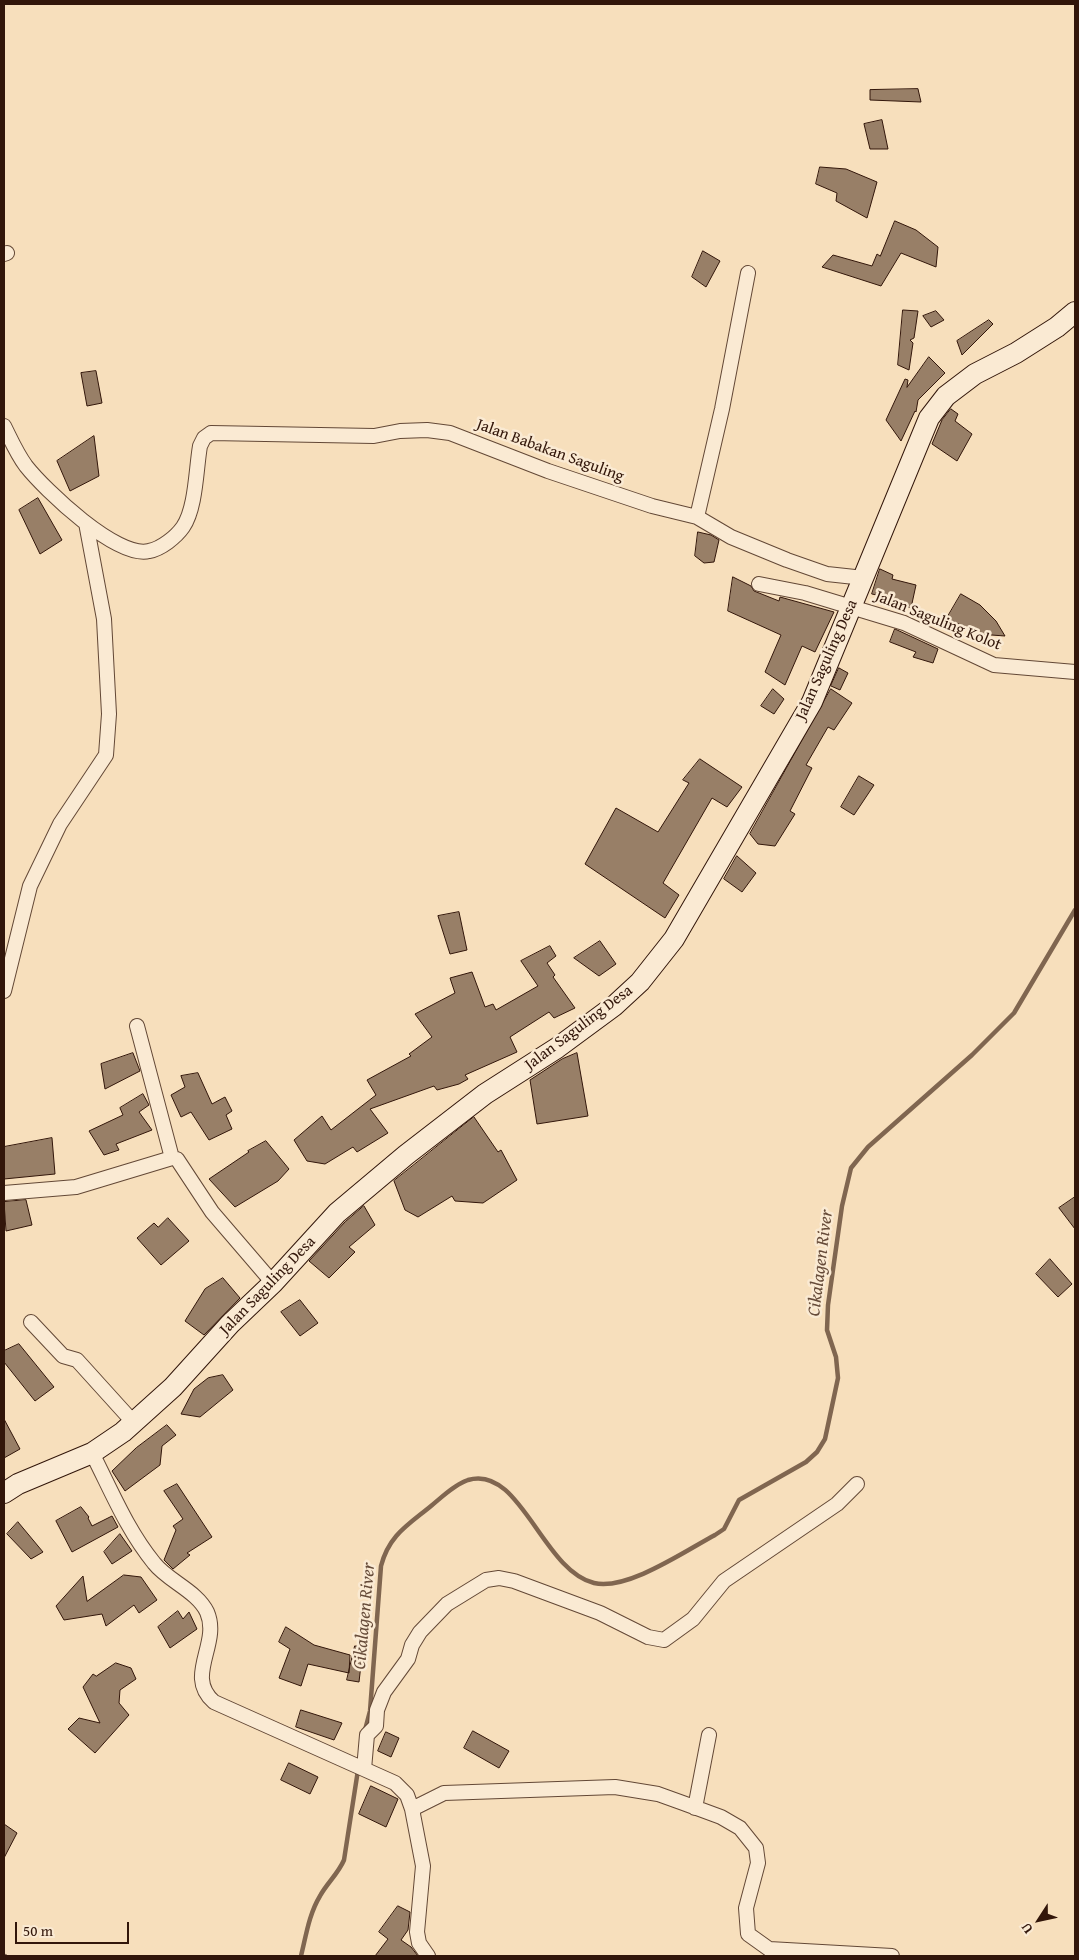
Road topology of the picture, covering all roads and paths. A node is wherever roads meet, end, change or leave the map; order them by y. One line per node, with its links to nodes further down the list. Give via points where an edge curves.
1 (748, 273): 4 (street)
2 (1075, 312): 6 (street, Jalan Saguling Desa, via 1016,353 975,374 946,396 929,418)
3 (4, 426): 5 (street, via 26,466)
4 (697, 518): 5 (street, Jalan Babakan Saguling, via 548,471 450,433 427,430 374,436 211,433 200,446 190,514 182,528 167,542 148,552 134,551 116,544); 6 (street, Jalan Babakan Saguling, via 731,537 788,560 827,574)
5 (86, 523): 10 (street, via 104,619 109,714 106,755 60,824 30,886)
6 (864, 578): 8 (street, Jalan Saguling Desa)
7 (759, 584): 8 (street, Jalan Saguling Kolot)
8 (850, 606): 9 (street, Jalan Saguling Kolot, via 904,623 994,665); 14 (street, Jalan Saguling Desa, via 812,702 674,938 640,982 557,1048 485,1094 406,1155 337,1213)
9 (1075, 672)
10 (4, 991)
11 (137, 1026): 12 (street)
12 (172, 1158): 13 (street, via 76,1187); 14 (street, via 179,1160 212,1212)
13 (4, 1193)
14 (273, 1283): 16 (street, Jalan Saguling Desa, via 230,1324 173,1388)
15 (30, 1322): 16 (street, via 62,1356 77,1360)
16 (134, 1423): 17 (street, Jalan Saguling Desa)
17 (92, 1453): 19 (street, Jalan Saguling Desa); 21 (street, via 136,1539 162,1572 193,1596 206,1611 210,1638 201,1683 207,1696 225,1708)
18 (857, 1484): 21 (street, via 837,1504 724,1581 697,1614 664,1640 648,1637 600,1613 514,1581 499,1578 475,1585 447,1604 420,1632 408,1659 384,1692 377,1710 376,1726 368,1735)
19 (4, 1493)
20 (709, 1735): 22 (street)
21 (360, 1768): 23 (street, via 395,1783 407,1795)
22 (695, 1808): 23 (street, via 658,1794 615,1787 444,1793); 25 (street, via 740,1828 756,1848 758,1863 746,1908 748,1934 755,1941 769,1949)
23 (412, 1809): 24 (street, via 423,1866 417,1932 419,1943)
24 (428, 1956)
25 (892, 1956)

